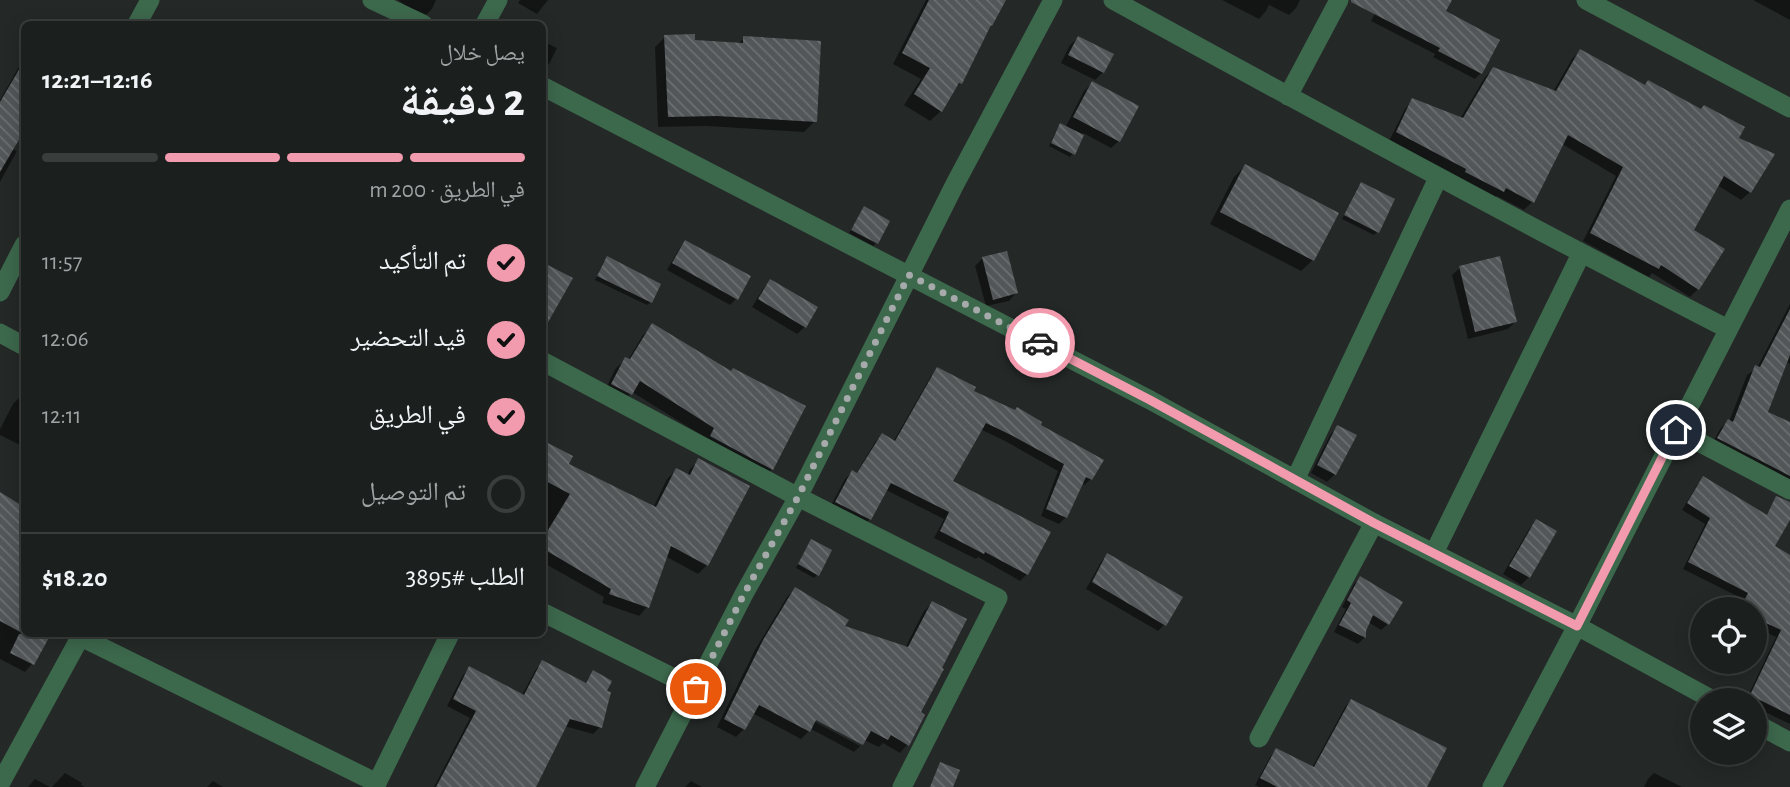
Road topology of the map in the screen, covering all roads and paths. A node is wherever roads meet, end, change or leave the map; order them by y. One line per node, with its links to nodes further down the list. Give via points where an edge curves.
1 (150, 0): 9 (street)
2 (372, 0): 8 (street)
3 (498, 0): 10 (street)
4 (1054, 0): 18 (street)
5 (1113, 0): 12 (street)
6 (1339, 0): 12 (street)
7 (1586, 0): 13 (street)
8 (397, 19)
9 (139, 21)
10 (487, 21)
11 (546, 88): 18 (street)
12 (1288, 96): 14 (street)
13 (1790, 108)
14 (1438, 178): 17 (street); 25 (street)
15 (1790, 209): 20 (street)
16 (21, 251): 19 (street)
17 (1581, 254): 20 (street); 29 (street)
18 (909, 275): 25 (street); 27 (street)
19 (0, 292)
20 (1728, 329): 24 (street)
21 (0, 333): 22 (street)
22 (21, 344)
23 (546, 363): 27 (street)
24 (1676, 430): 26 (street); 31 (street)
25 (1295, 480): 28 (street)
26 (1790, 490)
27 (798, 497): 36 (street); 43 (street, via 998,598)
28 (1374, 523): 29 (street); 38 (street)
29 (1434, 553): 31 (street)
30 (546, 614): 36 (street)
31 (1577, 626): 35 (street); 44 (street)
32 (80, 637): 40 (street)
33 (85, 637): 41 (street)
34 (449, 637): 41 (street)
35 (1691, 688)
36 (696, 689): 42 (street)
37 (1767, 730): 39 (street)
38 (1259, 738)
39 (1790, 742)
40 (0, 784)
41 (376, 785)
42 (645, 787)
43 (902, 787)
44 (1492, 787)

